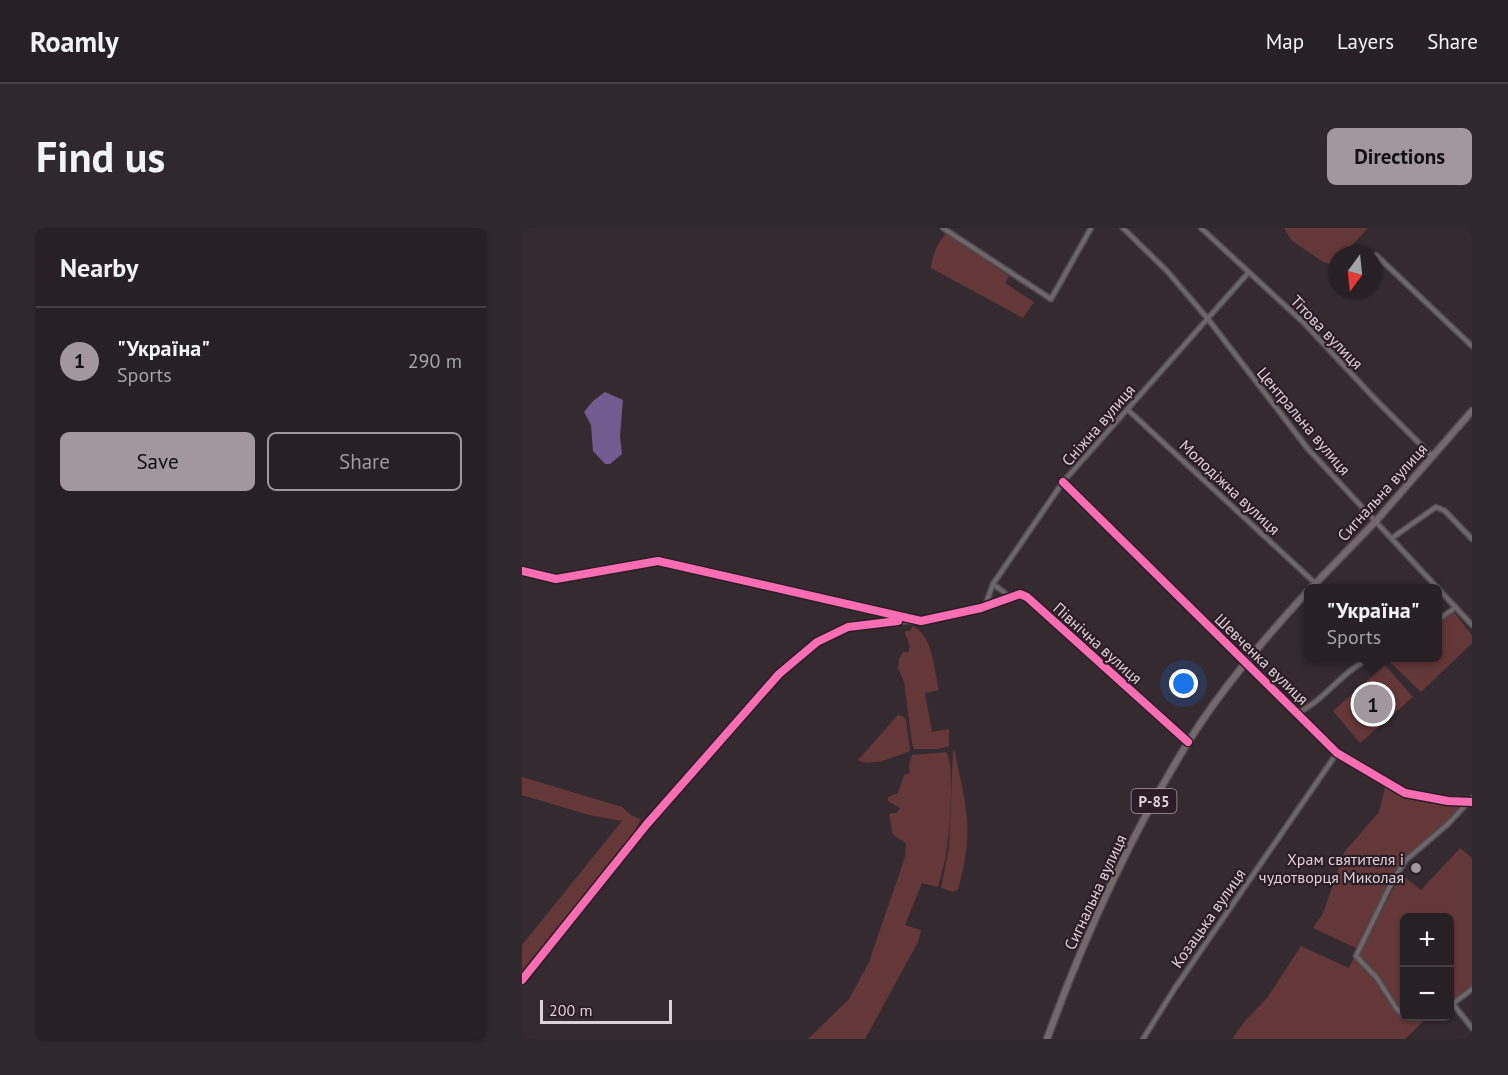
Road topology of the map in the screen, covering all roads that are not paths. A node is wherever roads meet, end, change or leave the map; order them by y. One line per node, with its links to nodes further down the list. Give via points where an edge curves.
1 (943, 228): 2 (street, via 1051,299)
2 (1091, 228)
3 (1123, 228): 7 (street, Центральна вулиця)
4 (1201, 228): 6 (street, Тітова вулиця)
5 (1382, 261): 8 (street)
6 (1248, 273): 7 (street, Сніжна вулиця); 11 (street, Тітова вулиця, via 1304,323)
7 (1208, 319): 9 (street, Сніжна вулиця); 13 (street, Центральна вулиця, via 1308,449)
8 (1472, 346)
9 (1127, 409): 12 (street, Сніжна вулиця); 18 (street, Молодіжна вулиця)
10 (1472, 411): 11 (main road, Сигнальна вулиця / Р-85)
11 (1432, 457): 13 (main road, Сигнальна вулиця / Р-85)
12 (1063, 482): 17 (street, Сніжна вулиця); 29 (street, Шевченка вулиця)
13 (1376, 521): 14 (street, Центральна вулиця); 19 (main road, Сигнальна вулиця / Р-85)
14 (1392, 538): 15 (street, via 1436,507); 20 (street, Центральна вулиця)
15 (1472, 539)
16 (522, 571): 27 (street, via 556,579 658,561)
17 (993, 584): 23 (street); 24 (street, Сніжна вулиця)
18 (1308, 584)
19 (1316, 584)
20 (1435, 584)
21 (1442, 592): 25 (street, Центральна вулиця)
22 (1304, 596): 29 (main road, Сигнальна вулиця / Р-85)
23 (1010, 597): 24 (street); 32 (street, Північна вулиця, via 1027,597)
24 (983, 607): 27 (street)
25 (1456, 607): 26 (street); 28 (street, Центральна вулиця)
26 (1442, 617)
27 (921, 621): 36 (street, via 848,627 817,642 779,674 647,824)
28 (1472, 625)
29 (1245, 662): 31 (street, Шевченка вулиця); 32 (main road, Сигнальна вулиця / Р-85)
30 (1363, 662): 31 (street, via 1311,707)
31 (1298, 713): 33 (street, Шевченка вулиця)
32 (1188, 742): 42 (main road, Сигнальна вулиця / Р-85, via 1140,825)
33 (1337, 753): 35 (street, Шевченка вулиця, via 1405,794); 43 (street, Козацька вулиця)
34 (1472, 798): 35 (street)
35 (1470, 802): 40 (street, via 1406,860 1356,956)
36 (522, 980)
37 (1472, 989): 38 (street)
38 (1454, 1003)
39 (1454, 1008): 41 (street)
40 (1400, 1011)
41 (1472, 1028)
42 (1047, 1039)
43 (1143, 1039)

